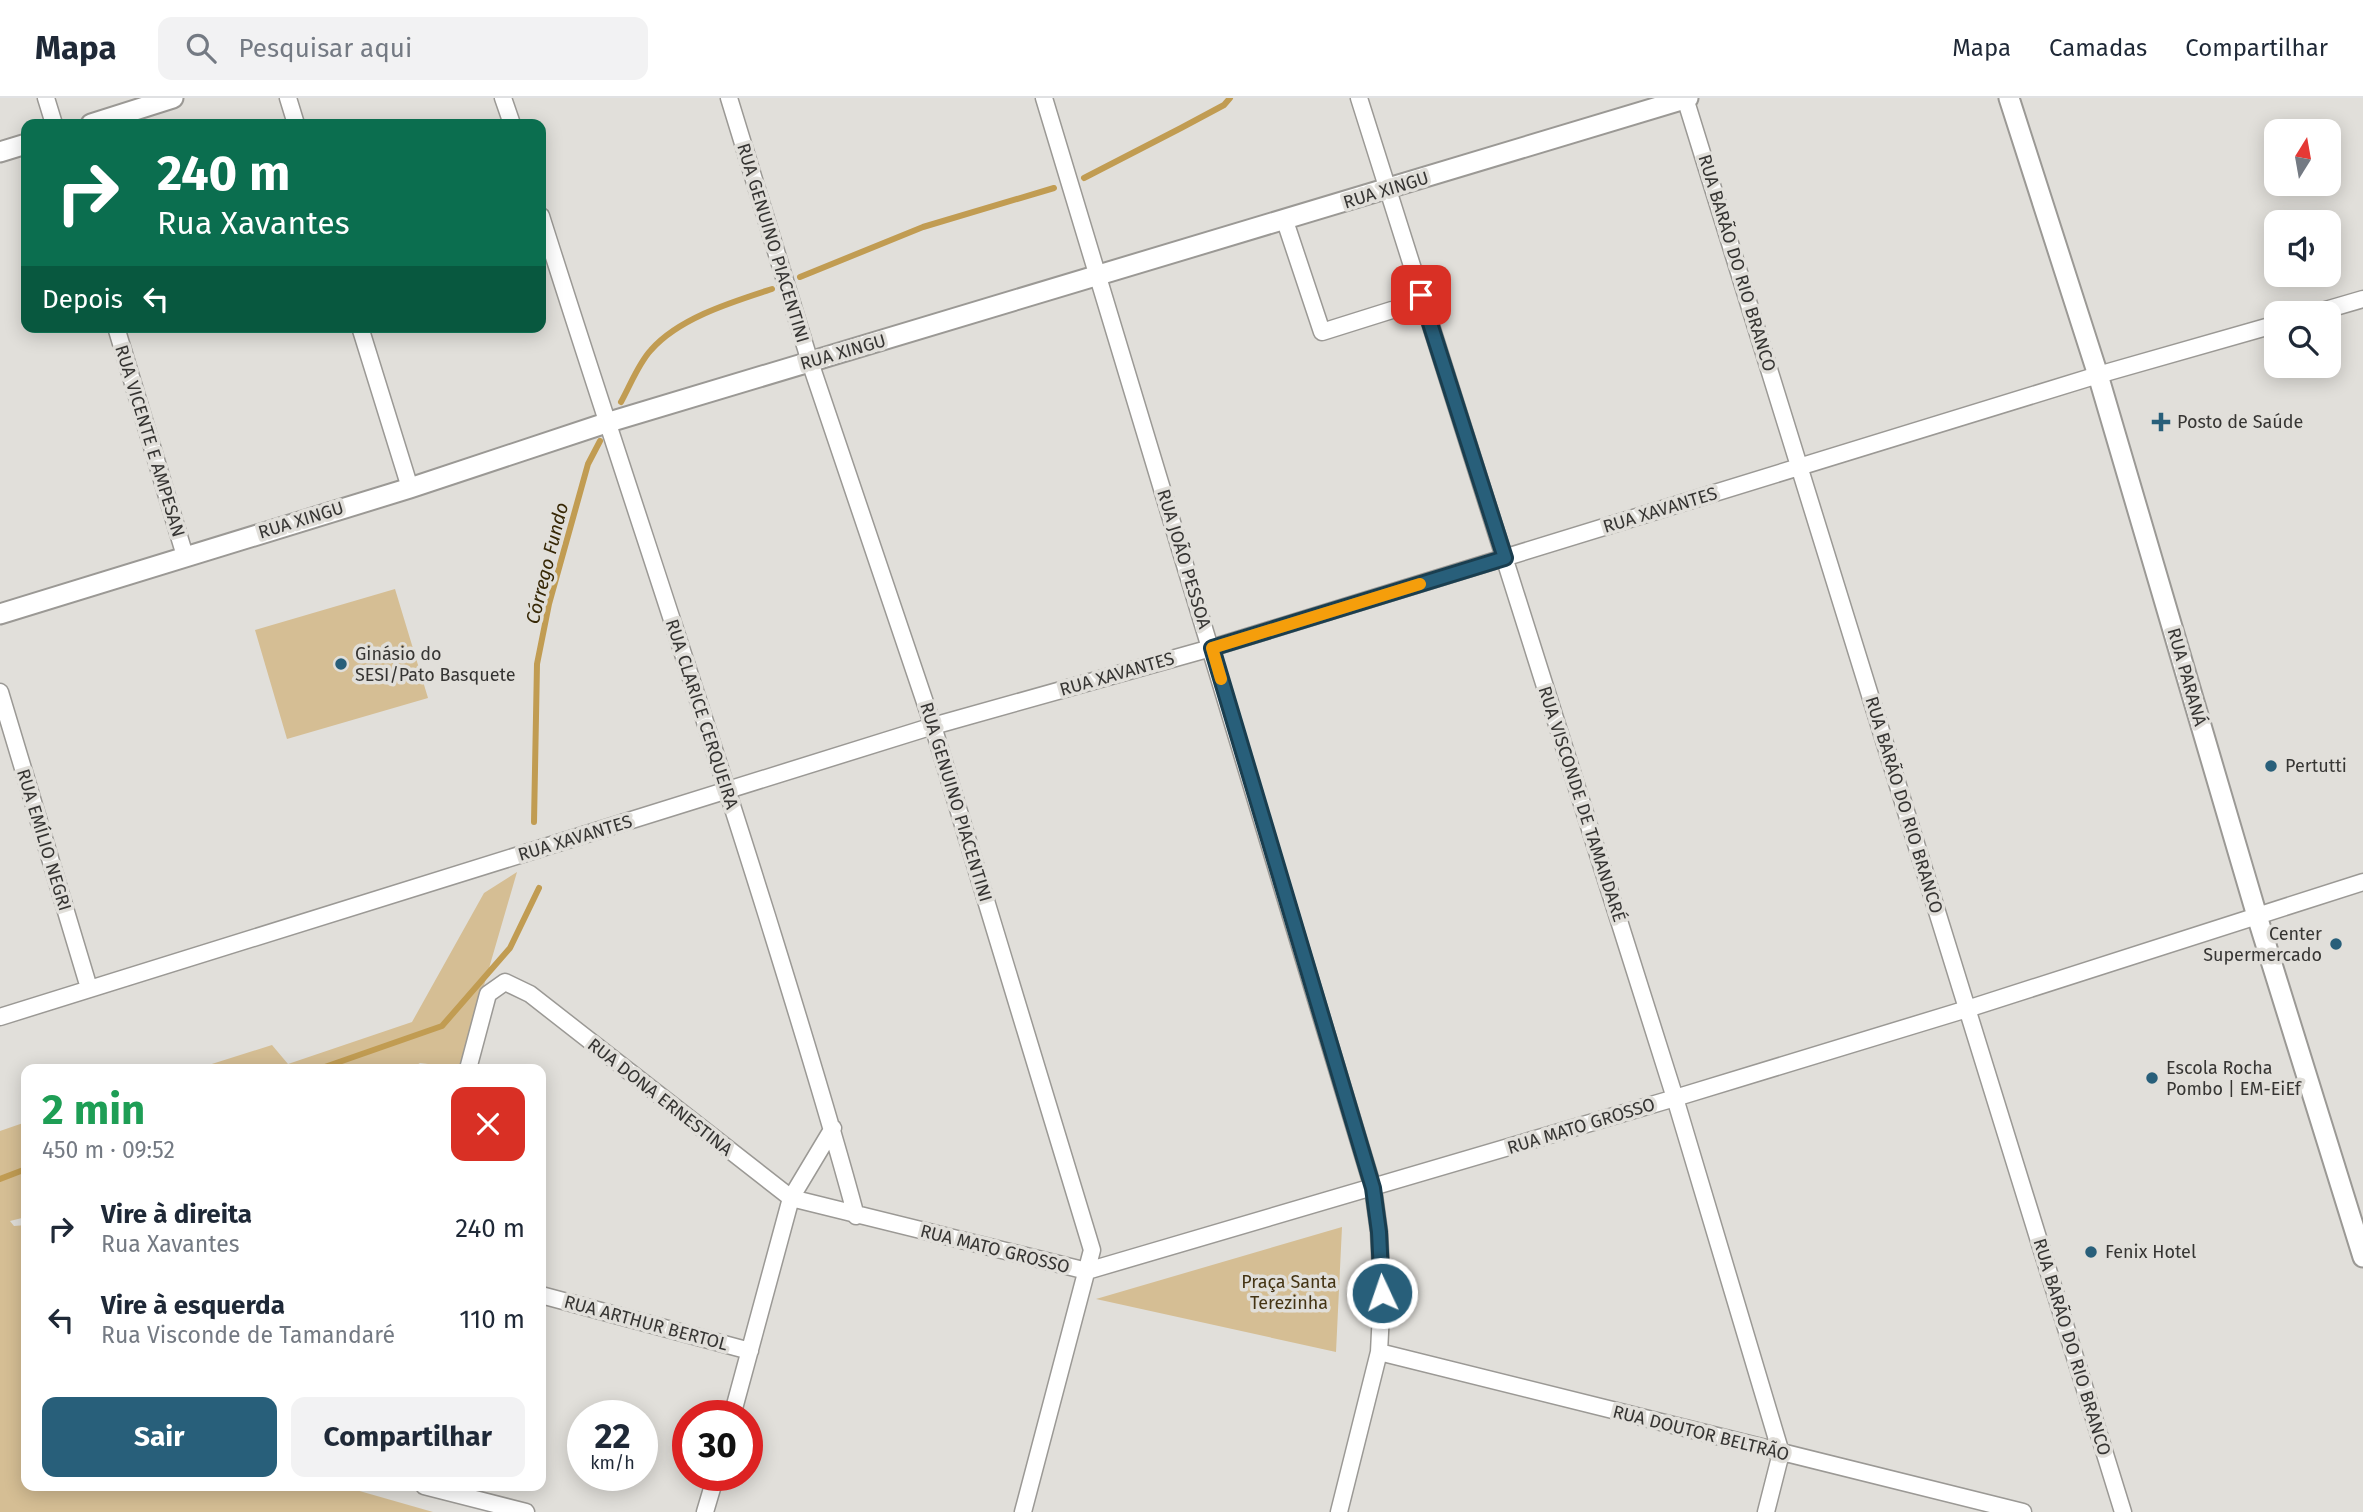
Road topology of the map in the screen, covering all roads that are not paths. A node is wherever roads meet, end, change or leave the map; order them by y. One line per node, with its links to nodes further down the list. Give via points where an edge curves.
1 (46, 98): 10 (street)
2 (173, 98): 11 (street)
3 (288, 98): 12 (street)
4 (503, 98): 13 (street)
5 (729, 98): 26 (street, RUA GENUINO PIACENTINI)
6 (1044, 98): 19 (street, RUA JOÃO PESSOA)
7 (1359, 98): 16 (street, RUA VISCONDE DE TAMANDARÉ)
8 (1686, 98): 16 (street, RUA XINGU); 29 (street, RUA BARÃO DO RIO BRANCO)
9 (2009, 98): 27 (street, RUA PARANÁ)
10 (52, 119)
11 (107, 119)
12 (294, 119)
13 (510, 119)
14 (21, 146): 15 (street)
15 (0, 152)
16 (1387, 190): 17 (street, RUA XINGU); 32 (street, RUA VISCONDE DE TAMANDARÉ)
17 (1285, 221): 19 (street, RUA XINGU); 22 (street, via 1322,332)
18 (546, 232): 28 (street, RUA CLARICE CERQUEIRA)
19 (1097, 277): 26 (street, RUA XINGU); 34 (street, RUA JOÃO PESSOA)
20 (2363, 299): 21 (street)
21 (2341, 305)
22 (1392, 310)
23 (2264, 328): 27 (street, RUA XAVANTES)
24 (118, 333): 31 (street, RUA VICENTE E AMPESAN)
25 (362, 333): 30 (street)
26 (810, 362): 28 (street, RUA XINGU); 36 (street, RUA GENUINO PIACENTINI)
27 (2098, 375): 29 (street, RUA XAVANTES); 39 (street, RUA PARANÁ)
28 (606, 423): 30 (street, RUA XINGU); 37 (street, RUA CLARICE CERQUEIRA)
29 (1801, 467): 32 (street, RUA XAVANTES); 41 (street, RUA BARÃO DO RIO BRANCO)
30 (410, 488): 31 (street, RUA XINGU)
31 (185, 556): 33 (street, RUA XINGU)
32 (1505, 558): 34 (street, RUA XAVANTES); 44 (street, RUA VISCONDE DE TAMANDARÉ)
33 (0, 614)
34 (1212, 648): 36 (street, RUA XAVANTES); 46 (street, RUA JOÃO PESSOA)
35 (0, 691): 40 (street, RUA EMÍLIO NEGRI)
36 (933, 726): 37 (street, RUA XAVANTES); 50 (street, RUA GENUINO PIACENTINI, via 1092,1250)
37 (728, 791): 40 (street, RUA XAVANTES); 45 (street, RUA CLARICE CERQUEIRA)
38 (2363, 882): 39 (street, RUA MATO GROSSO)
39 (2257, 916): 41 (street, RUA MATO GROSSO); 49 (street, RUA PARANÁ)
40 (89, 988): 42 (street, RUA XAVANTES)
41 (1967, 1009): 44 (street, RUA MATO GROSSO); 64 (street, RUA BARÃO DO RIO BRANCO)
42 (0, 1017)
43 (469, 1064): 47 (street, RUA DONA ERNESTINA, via 488,994 505,982 530,994)
44 (1675, 1098): 46 (street, RUA MATO GROSSO); 55 (street, RUA VISCONDE DE TAMANDARÉ)
45 (833, 1128): 47 (street); 48 (street, RUA CLARICE CERQUEIRA)
46 (1373, 1188): 50 (street, RUA MATO GROSSO); 53 (street, RUA JOÃO PESSOA, via 1382,1293)
47 (791, 1198): 48 (street, RUA MATO GROSSO); 52 (street)
48 (856, 1216): 50 (street, RUA MATO GROSSO)
49 (2363, 1257)
50 (1087, 1271): 60 (street, RUA GENUINO PIACENTINI)
51 (546, 1296): 52 (street, RUA ARTHUR BERTOL)
52 (750, 1351): 54 (street)
53 (1379, 1352): 55 (street, RUA DOUTOR BELTRÃO); 61 (street, RUA JOÃO PESSOA)
54 (736, 1400)
55 (1781, 1453): 62 (street); 63 (street, RUA DOUTOR BELTRÃO)
56 (444, 1491): 58 (street)
57 (711, 1491): 59 (street)
58 (526, 1512)
59 (705, 1512)
60 (1023, 1512)
61 (1339, 1512)
62 (1766, 1512)
63 (2023, 1512)
64 (2123, 1512)

